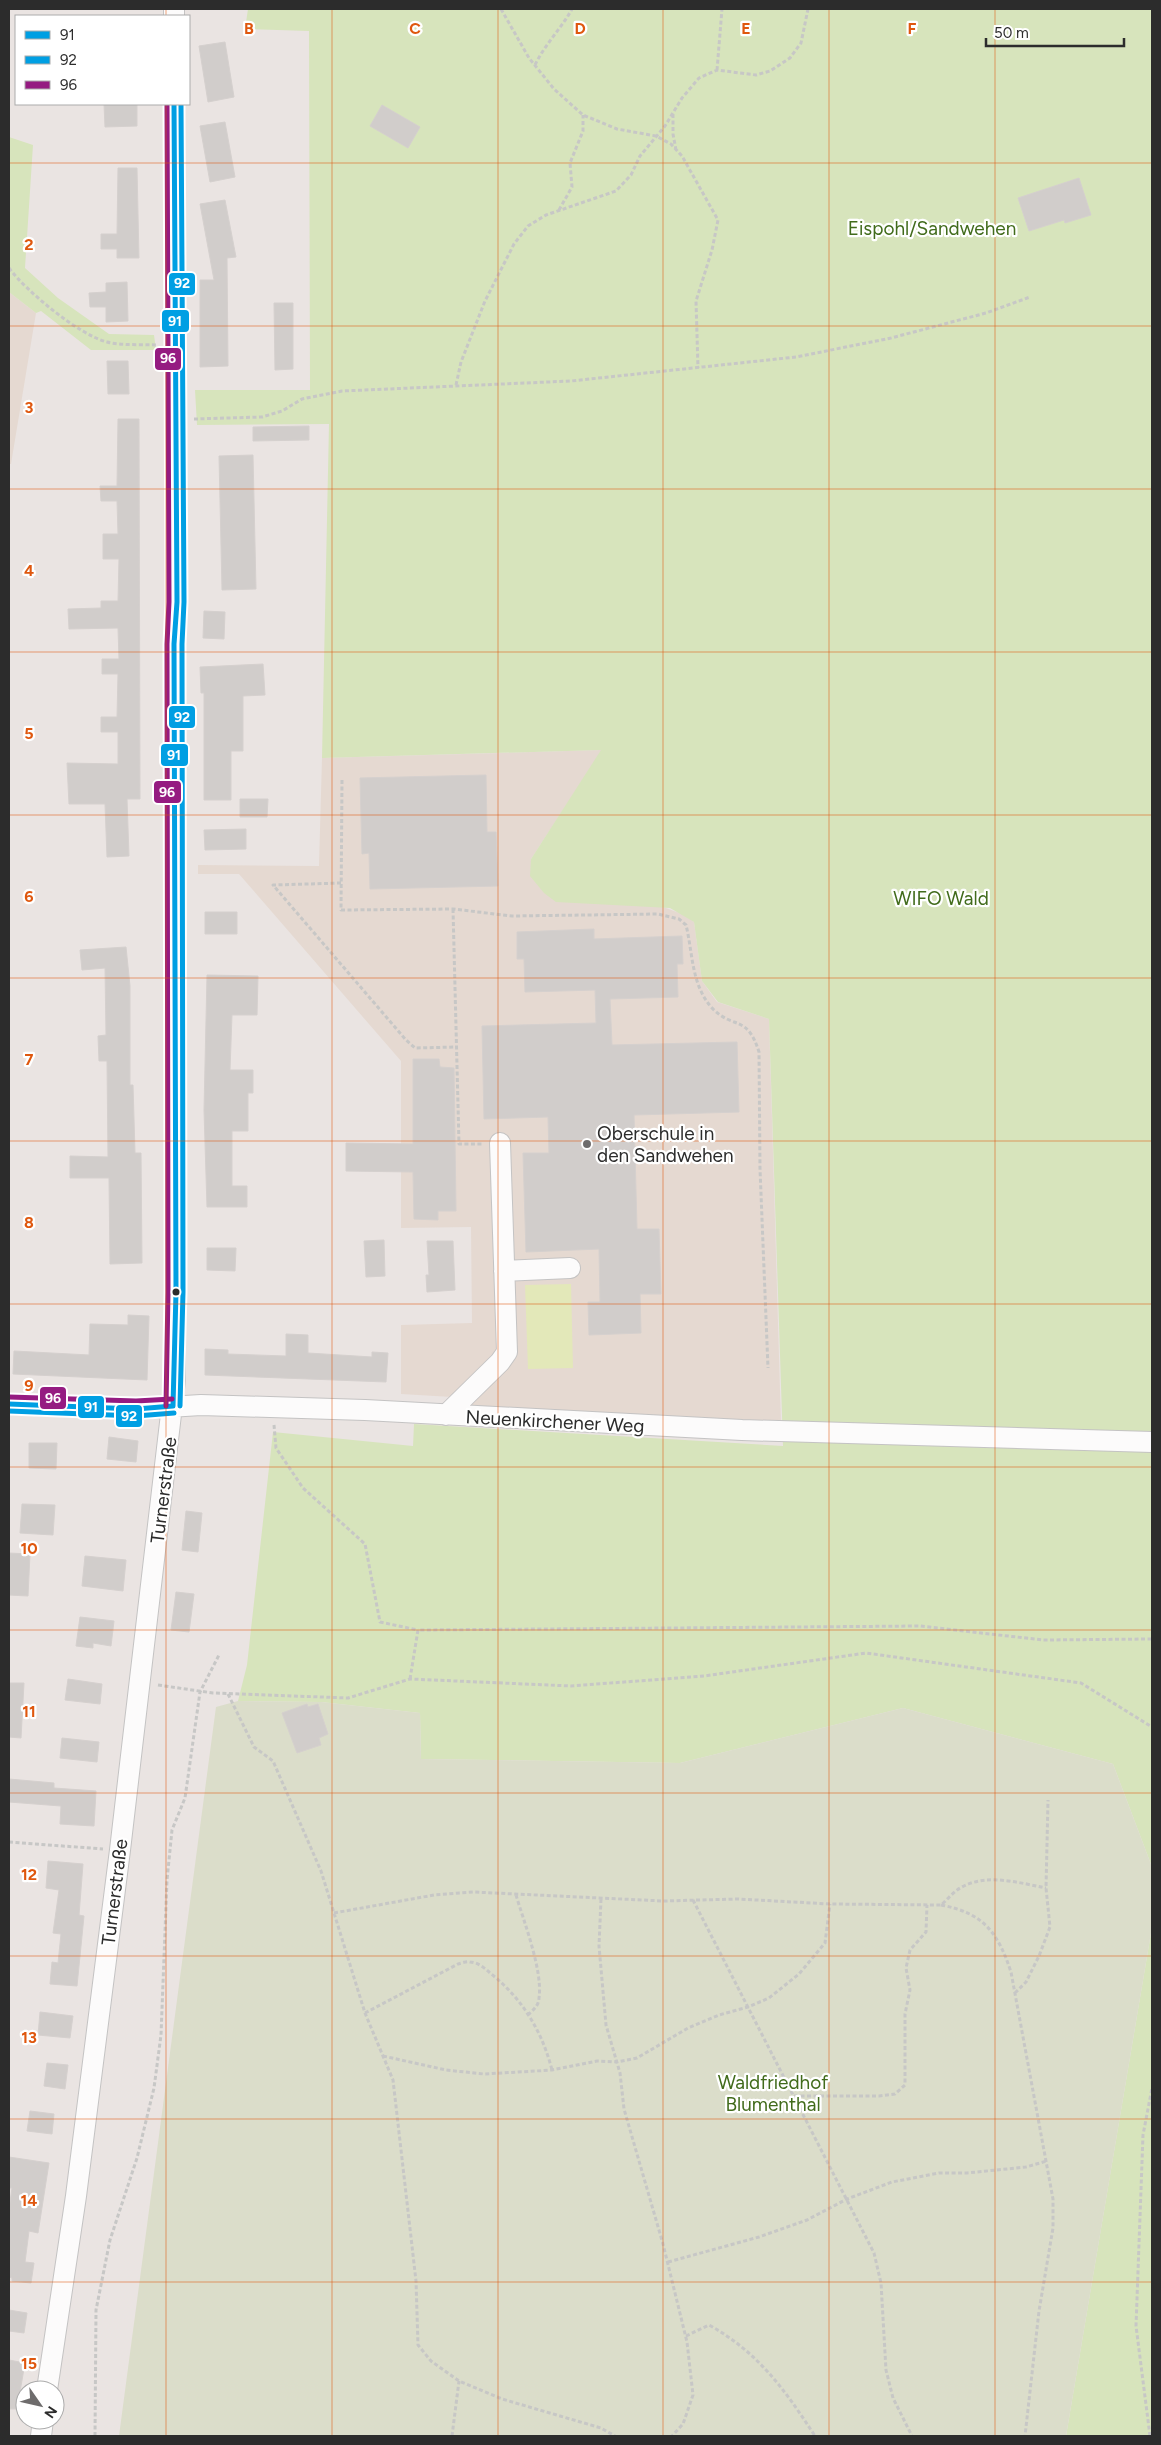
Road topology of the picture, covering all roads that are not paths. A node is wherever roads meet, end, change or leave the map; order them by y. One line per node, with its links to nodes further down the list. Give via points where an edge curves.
1 (174, 105): 6 (street, Turnerstraße, via 177,602 174,644 176,1292)
2 (500, 1143): 4 (street)
3 (570, 1268): 4 (street)
4 (504, 1271): 7 (street, via 507,1352)
5 (9, 1404): 6 (street, Neuenkirchener Weg, via 136,1409)
6 (173, 1406): 7 (street, Neuenkirchener Weg, via 272,1406); 9 (street, Turnerstraße, via 120,1850)
7 (446, 1415): 8 (street, Neuenkirchener Weg, via 742,1430)
8 (1152, 1442)
9 (49, 2380)

